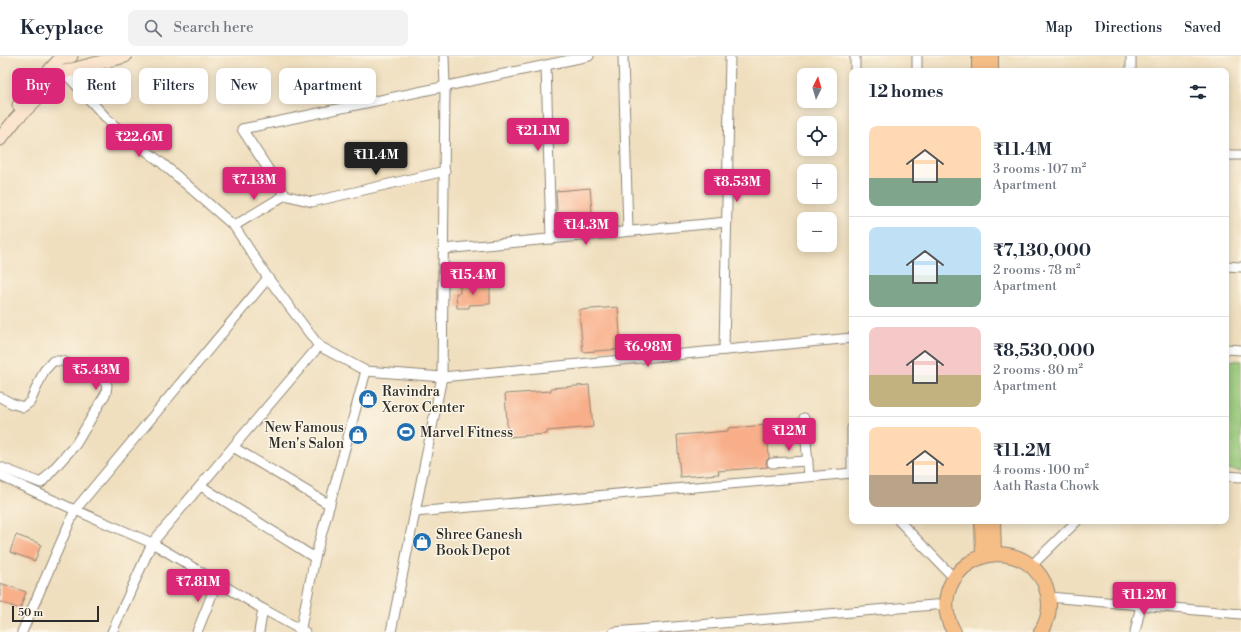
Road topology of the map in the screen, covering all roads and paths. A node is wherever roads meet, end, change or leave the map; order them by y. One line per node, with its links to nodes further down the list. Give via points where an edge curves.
1 (71, 56): 22 (main road, via 60,59)
2 (125, 56): 18 (main road)
3 (444, 56): 20 (street)
4 (589, 56): 12 (street)
5 (623, 56): 30 (street)
6 (730, 56): 28 (street)
7 (855, 56): 13 (street)
8 (917, 56): 14 (street)
9 (979, 56): 15 (main road)
10 (991, 56): 16 (main road)
11 (1131, 56): 17 (street)
12 (546, 65): 20 (street); 31 (street)
13 (855, 68)
14 (917, 68)
15 (979, 68)
16 (991, 68)
17 (1132, 68)
18 (65, 72)
19 (65, 73): 29 (street, via 110,122 164,164)
20 (446, 87): 26 (street); 27 (street, via 242,129)
21 (31, 104): 23 (main road)
22 (0, 126)
23 (0, 139)
24 (1229, 155): 25 (street)
25 (1241, 155)
26 (444, 171): 27 (street, via 312,202); 32 (street)
27 (285, 195): 29 (street)
28 (726, 222): 30 (street); 38 (street)
29 (234, 226): 35 (street)
30 (628, 231): 31 (street)
31 (551, 239): 32 (street)
32 (444, 249): 42 (street)
33 (1229, 266): 34 (street)
34 (1241, 267)
35 (268, 278): 37 (street); 58 (street)
36 (849, 338): 38 (street)
37 (319, 346): 41 (street); 45 (street)
38 (724, 350): 42 (street)
39 (1229, 350): 40 (street)
40 (1241, 350)
41 (366, 371): 42 (street); 57 (street)
42 (442, 378): 59 (street)
43 (0, 397): 54 (street, via 23,407 30,402 44,371 53,361 62,361 100,377 107,385 106,393 76,444 41,483)
44 (804, 418): 46 (street)
45 (233, 447): 55 (street); 57 (street)
46 (808, 461): 47 (street); 51 (street)
47 (772, 463)
48 (0, 467): 54 (street)
49 (849, 473): 51 (street)
50 (0, 476): 56 (street)
51 (809, 476): 59 (street)
52 (1229, 476): 53 (street)
53 (1241, 477)
54 (33, 480): 56 (street)
55 (201, 486): 64 (street); 66 (street)
56 (29, 489): 58 (street)
57 (330, 505): 66 (street)
58 (75, 510): 64 (street); 76 (street)
59 (415, 512): 80 (street)
60 (901, 524): 68 (street)
61 (983, 524): 65 (main road)
62 (993, 524): 65 (main road)
63 (1074, 524): 67 (street)
64 (152, 543): 69 (street); 77 (street)
65 (989, 555): 67 (main road, via 1008,555); 68 (main road, via 971,561)
66 (316, 558): 75 (street)
67 (1031, 566): 70 (main road, via 1046,585)
68 (954, 578): 71 (main road)
69 (217, 582): 73 (street); 78 (street)
70 (1049, 597): 72 (street); 83 (main road, via 1046,625)
71 (946, 604): 81 (street); 82 (main road)
72 (1141, 605): 74 (street); 84 (street)
73 (263, 610): 75 (street); 79 (street)
74 (1241, 614)
75 (302, 631)
76 (22, 632)
77 (112, 632)
78 (198, 632)
79 (259, 632)
80 (391, 632)
81 (614, 632)
82 (954, 632)
83 (1041, 632)
84 (1135, 632)

